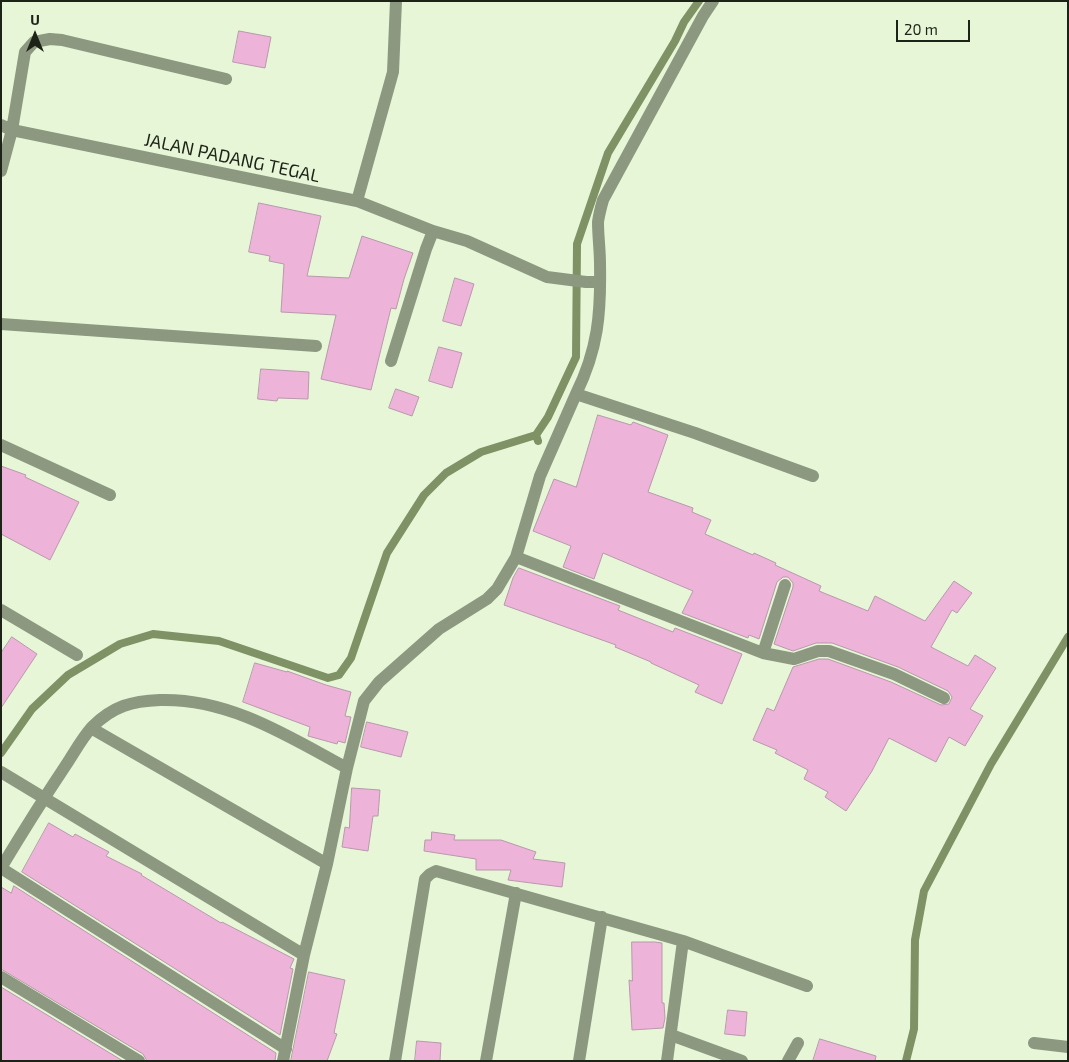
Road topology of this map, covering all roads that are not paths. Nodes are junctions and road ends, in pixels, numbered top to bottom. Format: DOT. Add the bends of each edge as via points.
graph roads {
  1 [pos="396,1"];
  2 [pos="714,1"];
  3 [pos="226,79"];
  4 [pos="7,128"];
  5 [pos="1,171"];
  6 [pos="357,201"];
  7 [pos="433,231"];
  8 [pos="598,282"];
  9 [pos="1,324"];
  10 [pos="316,346"];
  11 [pos="391,361"];
  12 [pos="576,394"];
  13 [pos="1,445"];
  14 [pos="813,476"];
  15 [pos="110,494"];
  16 [pos="516,557"];
  17 [pos="785,585"];
  18 [pos="1,610"];
  19 [pos="763,653"];
  20 [pos="77,655"];
  21 [pos="944,698"];
  22 [pos="92,728"];
  23 [pos="347,768"];
  24 [pos="1,772"];
  25 [pos="44,798"];
  26 [pos="327,864"];
  27 [pos="1,868"];
  28 [pos="516,893"];
  29 [pos="602,917"];
  30 [pos="683,941"];
  31 [pos="304,955"];
  32 [pos="1,977"];
  33 [pos="807,986"];
  34 [pos="671,1035"];
  35 [pos="798,1043"];
  36 [pos="1034,1043"];
  37 [pos="1068,1047"];
  38 [pos="284,1055"];
  39 [pos="139,1061"];
  40 [pos="395,1061"];
  41 [pos="486,1061"];
  42 [pos="579,1061"];
  43 [pos="667,1061"];
  44 [pos="742,1061"];
  45 [pos="788,1061"];
  1 -- 6 [label="street" via="393,72"];
  2 -- 8 [label="street" via="603,200 598,220"];
  3 -- 4 [label="street" via="62,40 34,42 26,52"];
  4 -- 5 [label="street"];
  4 -- 6 [label="street, JALAN PADANG TEGAL"];
  6 -- 7 [label="street, JALAN PADANG TEGAL"];
  7 -- 8 [label="street, JALAN PADANG TEGAL" via="467,241 547,277"];
  7 -- 11 [label="street"];
  8 -- 12 [label="street" via="600,306 594,345"];
  9 -- 10 [label="street"];
  12 -- 14 [label="street"];
  12 -- 16 [label="street" via="540,476"];
  13 -- 15 [label="street"];
  16 -- 19 [label="street"];
  16 -- 23 [label="street" via="493,594 438,629 379,682 364,701"];
  17 -- 19 [label="street"];
  18 -- 20 [label="street"];
  19 -- 21 [label="street" via="794,659 825,650 894,674"];
  22 -- 23 [label="street" via="114,708 136,701 196,702 255,719"];
  22 -- 25 [label="street"];
  22 -- 26 [label="street"];
  23 -- 26 [label="street"];
  24 -- 25 [label="street"];
  25 -- 27 [label="street"];
  25 -- 31 [label="street"];
  26 -- 31 [label="street"];
  27 -- 38 [label="street"];
  28 -- 29 [label="street"];
  28 -- 40 [label="street" via="436,871 425,879"];
  28 -- 41 [label="street"];
  29 -- 30 [label="street"];
  29 -- 42 [label="street"];
  30 -- 33 [label="street"];
  30 -- 34 [label="street"];
  31 -- 38 [label="street"];
  32 -- 39 [label="street"];
  34 -- 43 [label="street"];
  34 -- 44 [label="street"];
  35 -- 45 [label="street"];
  36 -- 37 [label="street"];
}
